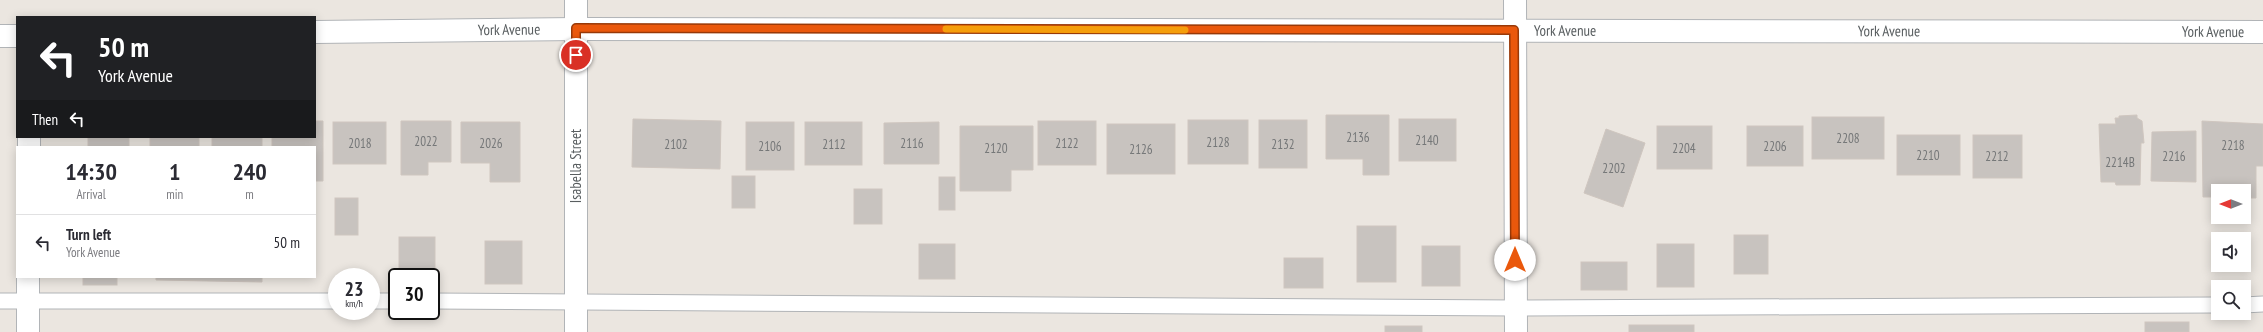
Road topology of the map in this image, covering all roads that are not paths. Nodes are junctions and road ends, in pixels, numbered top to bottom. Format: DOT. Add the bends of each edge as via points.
graph roads {
  1 [pos="576,0"];
  2 [pos="1514,0"];
  3 [pos="576,28"];
  4 [pos="1514,30"];
  5 [pos="316,32"];
  6 [pos="2263,32"];
  7 [pos="0,36"];
  8 [pos="16,36"];
  9 [pos="28,278"];
  10 [pos="0,301"];
  11 [pos="28,301"];
  12 [pos="328,301"];
  13 [pos="440,301"];
  14 [pos="576,301"];
  15 [pos="2251,304"];
  16 [pos="2263,304"];
  17 [pos="2211,305"];
  18 [pos="1516,308"];
  19 [pos="28,332"];
  20 [pos="576,332"];
  21 [pos="1516,332"];
  1 -- 3 [label="street, Isabella Street"];
  2 -- 4 [label="street"];
  3 -- 4 [label="street, York Avenue"];
  3 -- 5 [label="street, York Avenue"];
  3 -- 14 [label="street, Isabella Street"];
  4 -- 6 [label="street, York Avenue"];
  4 -- 18 [label="street"];
  7 -- 8 [label="street"];
  9 -- 11 [label="street"];
  10 -- 11 [label="lane"];
  11 -- 12 [label="lane"];
  11 -- 19 [label="street"];
  13 -- 14 [label="lane"];
  14 -- 18 [label="lane"];
  14 -- 20 [label="street, Isabella Street"];
  15 -- 16 [label="lane"];
  17 -- 18 [label="lane"];
  18 -- 21 [label="street"];
}
